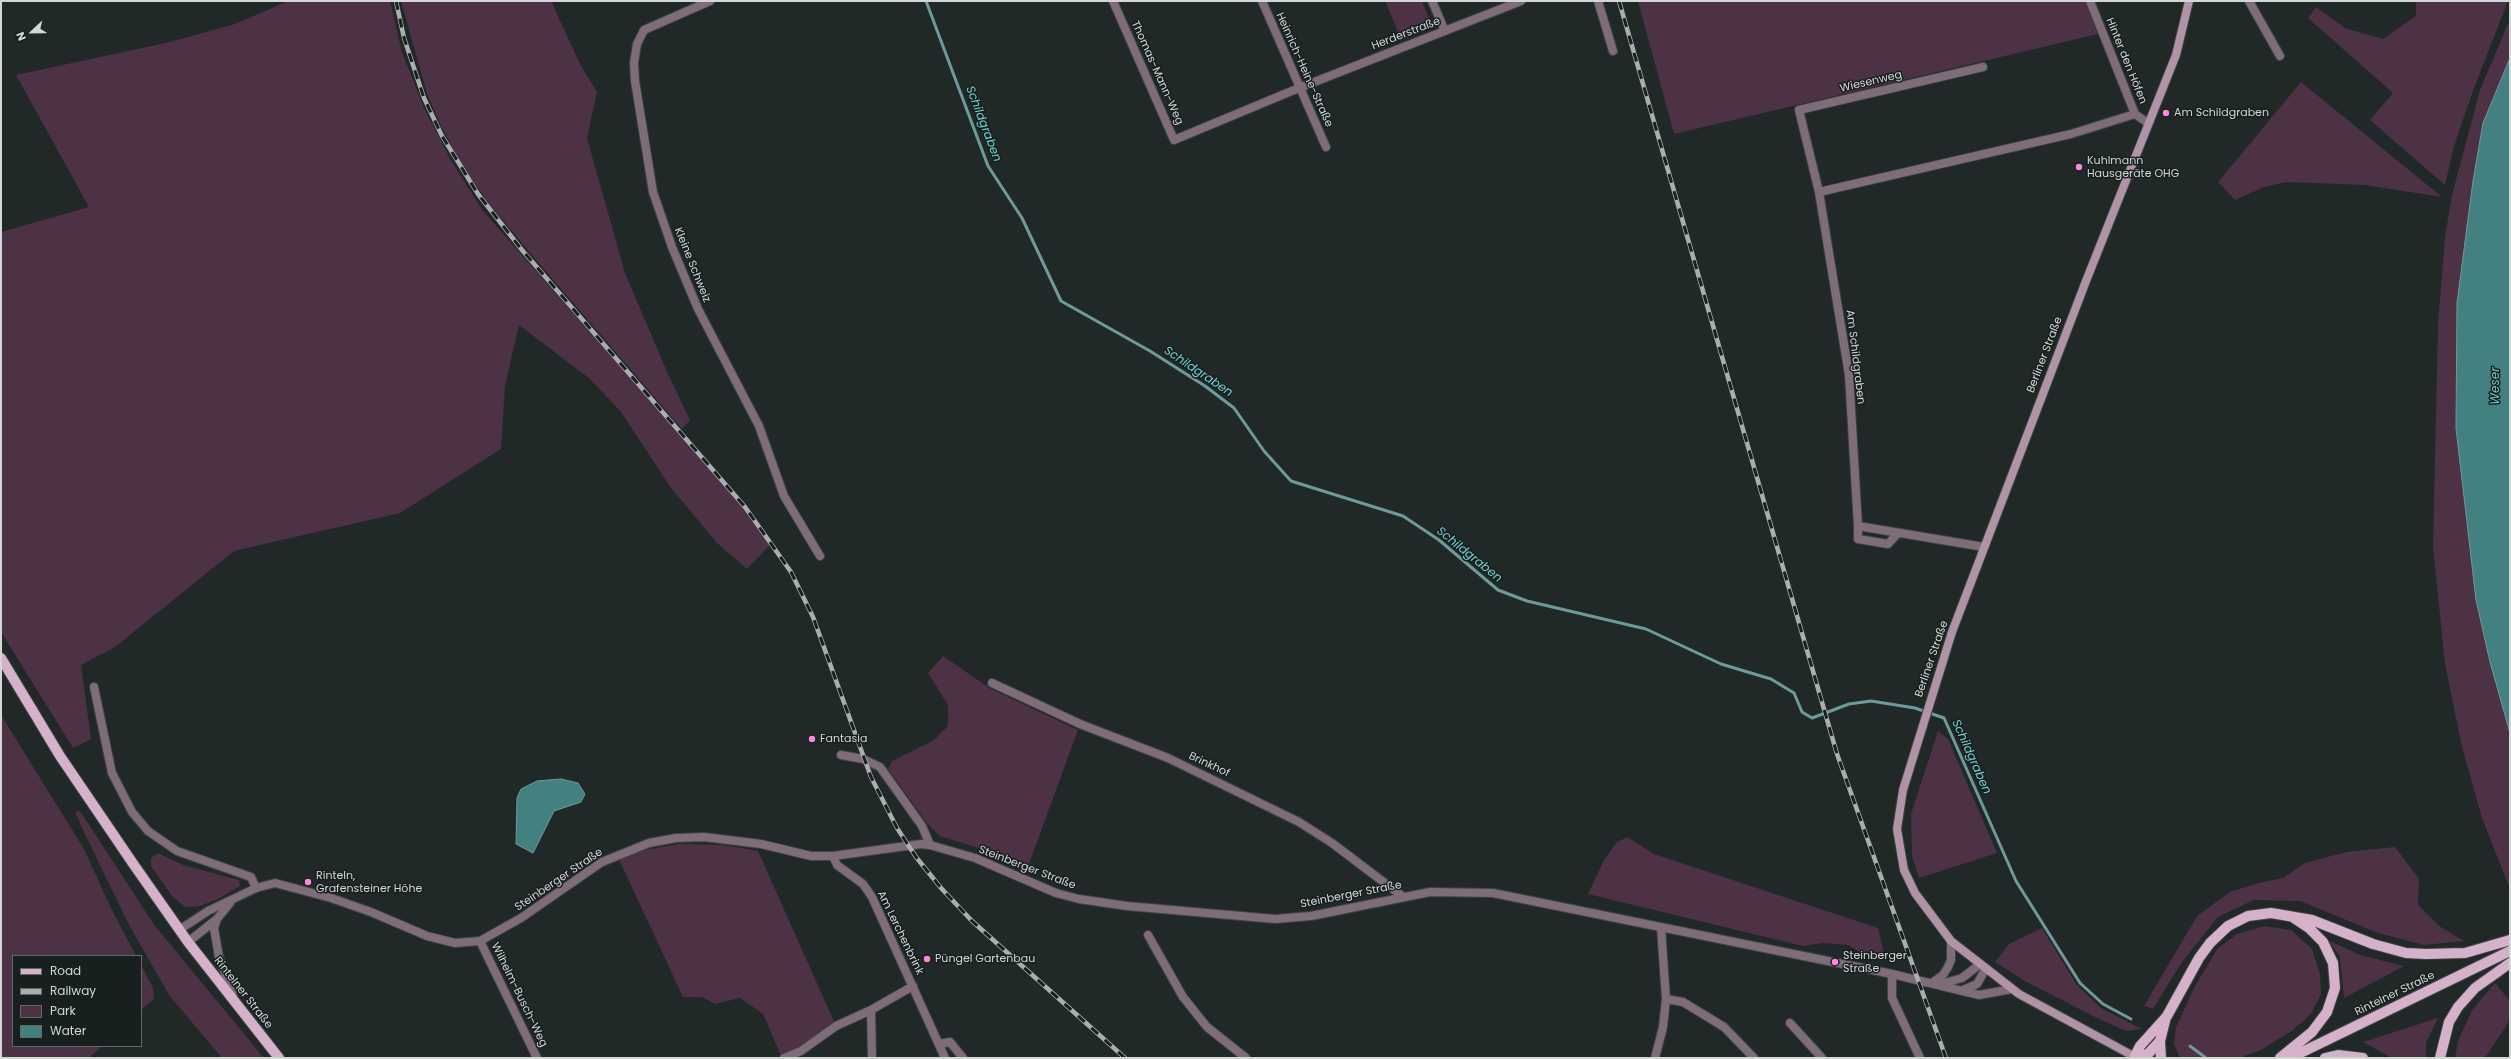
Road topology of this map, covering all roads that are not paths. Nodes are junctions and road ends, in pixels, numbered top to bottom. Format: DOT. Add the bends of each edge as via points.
graph roads {
  1 [pos="710,1"];
  2 [pos="1113,1"];
  3 [pos="1262,1"];
  4 [pos="1432,1"];
  5 [pos="1521,1"];
  6 [pos="1598,1"];
  7 [pos="2090,1"];
  8 [pos="2189,1"];
  9 [pos="2249,1"];
  10 [pos="1445,31"];
  11 [pos="1613,51"];
  12 [pos="2280,56"];
  13 [pos="1983,67"];
  14 [pos="1299,88"];
  15 [pos="2135,114"];
  16 [pos="2148,123"];
  17 [pos="1808,146"];
  18 [pos="1326,147"];
  19 [pos="1819,192"];
  20 [pos="1858,526"];
  21 [pos="1898,533"];
  22 [pos="1984,548"];
  23 [pos="820,556"];
  24 [pos="1,658"];
  25 [pos="992,683"];
  26 [pos="94,687"];
  27 [pos="841,755"];
  28 [pos="930,845"];
  29 [pos="833,856"];
  30 [pos="256,888"];
  31 [pos="1402,896"];
  32 [pos="232,901"];
  33 [pos="2287,914"];
  34 [pos="216,919"];
  35 [pos="1662,928"];
  36 [pos="179,930"];
  37 [pos="1148,935"];
  38 [pos="2510,940"];
  39 [pos="480,941"];
  40 [pos="1951,941"];
  41 [pos="188,942"];
  42 [pos="2510,951"];
  43 [pos="2510,963"];
  44 [pos="1982,967"];
  45 [pos="1892,974"];
  46 [pos="1936,983"];
  47 [pos="913,986"];
  48 [pos="2012,989"];
  49 [pos="1962,990"];
  50 [pos="1666,999"];
  51 [pos="236,1004"];
  52 [pos="871,1010"];
  53 [pos="2167,1016"];
  54 [pos="1790,1023"];
  55 [pos="2160,1041"];
  56 [pos="939,1044"];
  57 [pos="2136,1057"];
  58 [pos="279,1058"];
  59 [pos="537,1058"];
  60 [pos="784,1058"];
  61 [pos="872,1058"];
  62 [pos="945,1058"];
  63 [pos="962,1058"];
  64 [pos="1246,1058"];
  65 [pos="1655,1058"];
  66 [pos="1754,1058"];
  67 [pos="1822,1058"];
  68 [pos="1920,1058"];
  69 [pos="2161,1058"];
  70 [pos="2280,1058"];
  71 [pos="2290,1058"];
  72 [pos="2325,1058"];
  73 [pos="2363,1058"];
  74 [pos="2440,1058"];
  1 -- 23 [label="street, Kleine Schweiz" via="644,30 637,44 635,81 653,192 672,248 698,309 759,426 784,496"];
  2 -- 14 [label="street, Thomas-Mann-Weg" via="1174,140"];
  3 -- 14 [label="street, Heinrich-Heine-Straße"];
  4 -- 10 [label="street"];
  5 -- 10 [label="street, Herderstraße"];
  6 -- 11 [label="street"];
  7 -- 15 [label="street, Hinter den Höfen"];
  8 -- 16 [label="main road, Berliner Straße" via="2176,55"];
  9 -- 12 [label="street"];
  10 -- 14 [label="street, Herderstraße"];
  13 -- 17 [label="street, Wiesenweg" via="1799,110"];
  14 -- 18 [label="street, Heinrich-Heine-Straße"];
  15 -- 16 [label="street, Hinter den Höfen"];
  15 -- 19 [label="street" via="2071,134"];
  16 -- 22 [label="main road, Berliner Straße"];
  17 -- 19 [label="street, Am Schildgraben"];
  19 -- 20 [label="street, Am Schildgraben" via="1848,375"];
  20 -- 21 [label="street"];
  20 -- 21 [label="street, Am Schildgraben" via="1858,539 1888,544"];
  21 -- 22 [label="street"];
  22 -- 40 [label="main road, Berliner Straße" via="1928,704 1903,790 1897,829 1904,870 1915,893"];
  24 -- 36 [label="main road, Rintelner Straße" via="60,756"];
  25 -- 31 [label="street, Brinkhof" via="1080,724 1168,758 1286,815 1332,843"];
  26 -- 30 [label="street" via="112,773 132,812 148,831 178,851 251,878"];
  27 -- 28 [label="street" via="863,759 880,767 922,826"];
  28 -- 29 [label="street, Steinberger Straße" via="921,844"];
  28 -- 31 [label="street, Steinberger Straße" via="975,858 1056,892 1119,906 1275,920 1311,916"];
  29 -- 39 [label="street, Steinberger Straße" via="811,856 761,844 704,837 648,843 602,862 522,918"];
  29 -- 47 [label="street, Am Lerchenbrink" via="837,865 863,884 872,897"];
  30 -- 32 [label="street, Steinberger Straße"];
  30 -- 39 [label="street, Steinberger Straße" via="274,883 291,886 371,912 427,936 455,943"];
  31 -- 35 [label="street, Steinberger Straße" via="1456,891 1493,893"];
  32 -- 34 [label="street, Steinberger Straße"];
  32 -- 36 [label="street, Steinberger Straße" via="208,911"];
  33 -- 38 [label="main road" via="2312,920 2373,944 2406,953 2444,955 2480,950"];
  33 -- 53 [label="main road" via="2265,913 2248,916 2220,933 2199,958"];
  33 -- 70 [label="main road" via="2309,928 2322,942 2333,963 2335,988 2327,1012 2312,1032"];
  34 -- 41 [label="street, Steinberger Straße"];
  34 -- 51 [label="street" via="214,928 219,957"];
  35 -- 45 [label="street, Steinberger Straße"];
  35 -- 50 [label="street"];
  36 -- 41 [label="main road, Rintelner Straße"];
  37 -- 64 [label="street" via="1183,998 1207,1027"];
  39 -- 59 [label="street, Wilhelm-Busch-Weg"];
  40 -- 44 [label="main road, Berliner Straße"];
  40 -- 46 [label="street" via="1951,960"];
  41 -- 51 [label="main road, Rintelner Straße"];
  42 -- 71 [label="main road, Rintelner Straße"];
  43 -- 74 [label="main road" via="2492,974 2458,1007 2449,1022"];
  44 -- 46 [label="street, Steinberger Straße" via="1962,978"];
  44 -- 48 [label="main road, Berliner Straße"];
  44 -- 49 [label="street" via="1977,984"];
  45 -- 46 [label="street, Steinberger Straße"];
  45 -- 68 [label="street" via="1892,998"];
  46 -- 49 [label="street, Steinberger Straße"];
  47 -- 52 [label="street, Am Lerchenbrink"];
  47 -- 56 [label="street, Am Lerchenbrink"];
  48 -- 49 [label="street, Steinberger Straße" via="1986,995"];
  48 -- 57 [label="main road, Berliner Straße"];
  50 -- 65 [label="street" via="1663,1027"];
  50 -- 66 [label="street" via="1683,1002 1724,1027"];
  51 -- 58 [label="main road, Rintelner Straße"];
  52 -- 60 [label="street, Am Lerchenbrink" via="836,1026 801,1051"];
  52 -- 61 [label="street"];
  53 -- 55 [label="main road"];
  53 -- 57 [label="main road" via="2140,1046"];
  54 -- 67 [label="street"];
  55 -- 57 [label="main road" via="2148,1054"];
  55 -- 69 [label="main road"];
  56 -- 62 [label="street, Am Lerchenbrink"];
  56 -- 63 [label="street" via="950,1042"];
  72 -- 73 [label="main road" via="2338,1055"];
}
